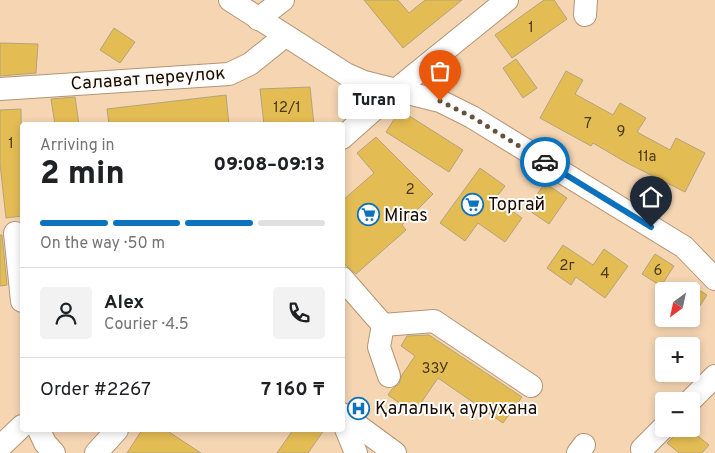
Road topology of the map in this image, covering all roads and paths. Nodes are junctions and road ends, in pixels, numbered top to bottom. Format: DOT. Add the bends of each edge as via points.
graph roads {
  1 [pos="230,0"];
  2 [pos="283,0"];
  3 [pos="507,0"];
  4 [pos="258,19"];
  5 [pos="284,36"];
  6 [pos="0,89"];
  7 [pos="397,89"];
  8 [pos="345,135"];
  9 [pos="12,234"];
  10 [pos="684,247"];
  11 [pos="715,257"];
  12 [pos="715,279"];
  13 [pos="345,281"];
  14 [pos="20,288"];
  15 [pos="383,325"];
  16 [pos="389,376"];
  17 [pos="715,376"];
  18 [pos="531,386"];
  19 [pos="699,392"];
  20 [pos="345,416"];
  21 [pos="345,426"];
  22 [pos="20,428"];
  23 [pos="28,432"];
  24 [pos="40,432"];
  25 [pos="115,432"];
  26 [pos="655,436"];
  27 [pos="0,447"];
  28 [pos="642,449"];
  29 [pos="34,453"];
  30 [pos="54,453"];
  31 [pos="96,453"];
  32 [pos="356,453"];
  33 [pos="395,453"];
  1 -- 4 [label="street"];
  2 -- 4 [label="street"];
  3 -- 7 [label="street"];
  4 -- 5 [label="street"];
  5 -- 6 [label="street, Салават переулок" via="250,64 229,74"];
  5 -- 7 [label="street" via="346,74 364,82"];
  7 -- 8 [label="street"];
  7 -- 10 [label="street" via="440,101 472,117"];
  9 -- 14 [label="street"];
  10 -- 11 [label="street"];
  10 -- 12 [label="street"];
  13 -- 15 [label="street"];
  15 -- 16 [label="street" via="379,347"];
  15 -- 18 [label="street" via="434,322"];
  17 -- 19 [label="street"];
  20 -- 33 [label="street"];
  21 -- 32 [label="street"];
  22 -- 27 [label="street"];
  23 -- 29 [label="street"];
  24 -- 30 [label="street"];
  25 -- 31 [label="street"];
  26 -- 28 [label="street"];
}
